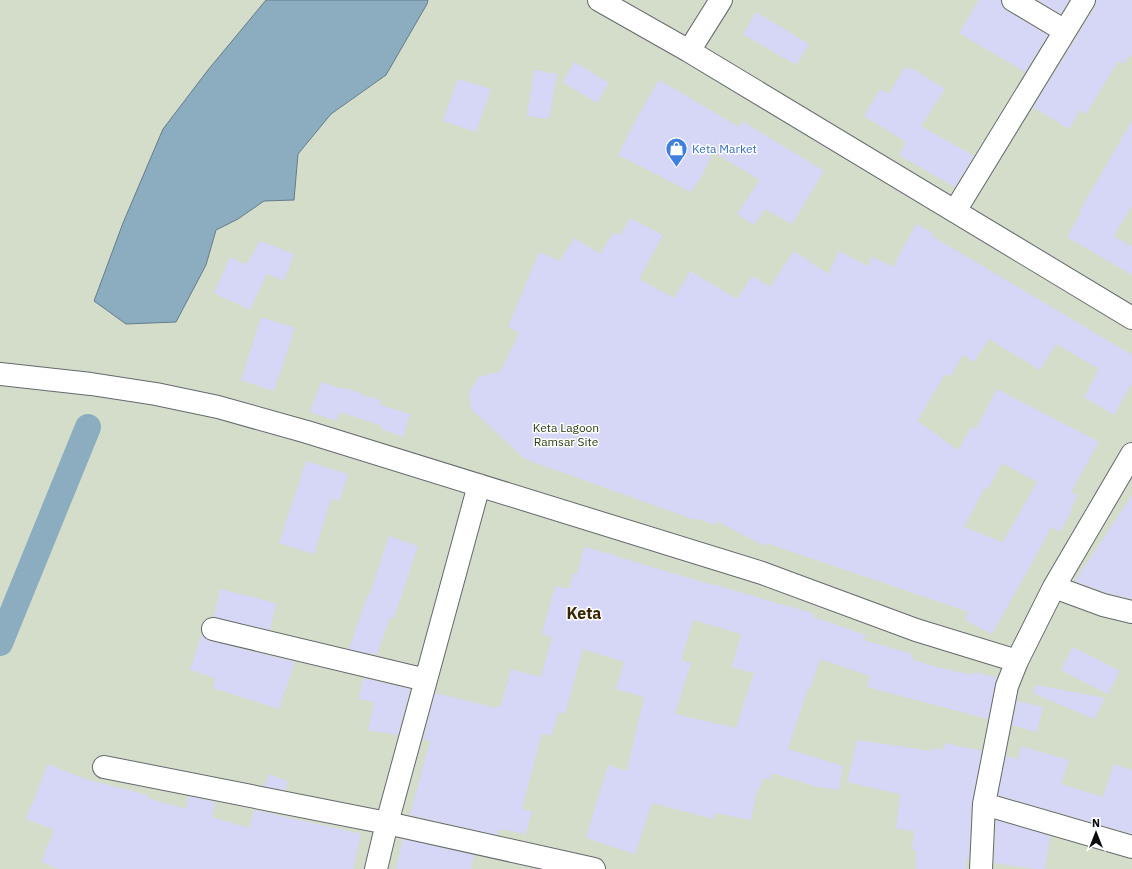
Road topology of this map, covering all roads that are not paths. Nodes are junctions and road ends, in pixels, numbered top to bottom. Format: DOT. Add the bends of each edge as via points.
graph roads {
  1 [pos="599,0"];
  2 [pos="721,0"];
  3 [pos="1013,0"];
  4 [pos="1084,0"];
  5 [pos="1065,31"];
  6 [pos="690,51"];
  7 [pos="954,211"];
  8 [pos="1132,318"];
  9 [pos="0,374"];
  10 [pos="1132,454"];
  11 [pos="479,485"];
  12 [pos="1054,587"];
  13 [pos="1132,612"];
  14 [pos="213,629"];
  15 [pos="1017,661"];
  16 [pos="426,680"];
  17 [pos="104,767"];
  18 [pos="984,804"];
  19 [pos="387,823"];
  20 [pos="1132,847"];
  21 [pos="376,869"];
  22 [pos="594,869"];
  23 [pos="981,869"];
  1 -- 6 [label="street"];
  2 -- 6 [label="street"];
  3 -- 5 [label="street"];
  4 -- 5 [label="street"];
  5 -- 7 [label="street"];
  6 -- 7 [label="street"];
  7 -- 8 [label="street"];
  9 -- 11 [label="street" via="91,384 218,407"];
  10 -- 12 [label="street"];
  11 -- 15 [label="street" via="762,574 916,630"];
  11 -- 16 [label="street"];
  12 -- 13 [label="street" via="1103,605"];
  12 -- 15 [label="street"];
  14 -- 16 [label="street"];
  15 -- 18 [label="street" via="1007,686"];
  16 -- 19 [label="street"];
  17 -- 19 [label="street"];
  18 -- 20 [label="street"];
  18 -- 23 [label="street"];
  19 -- 21 [label="street"];
  19 -- 22 [label="street"];
}
